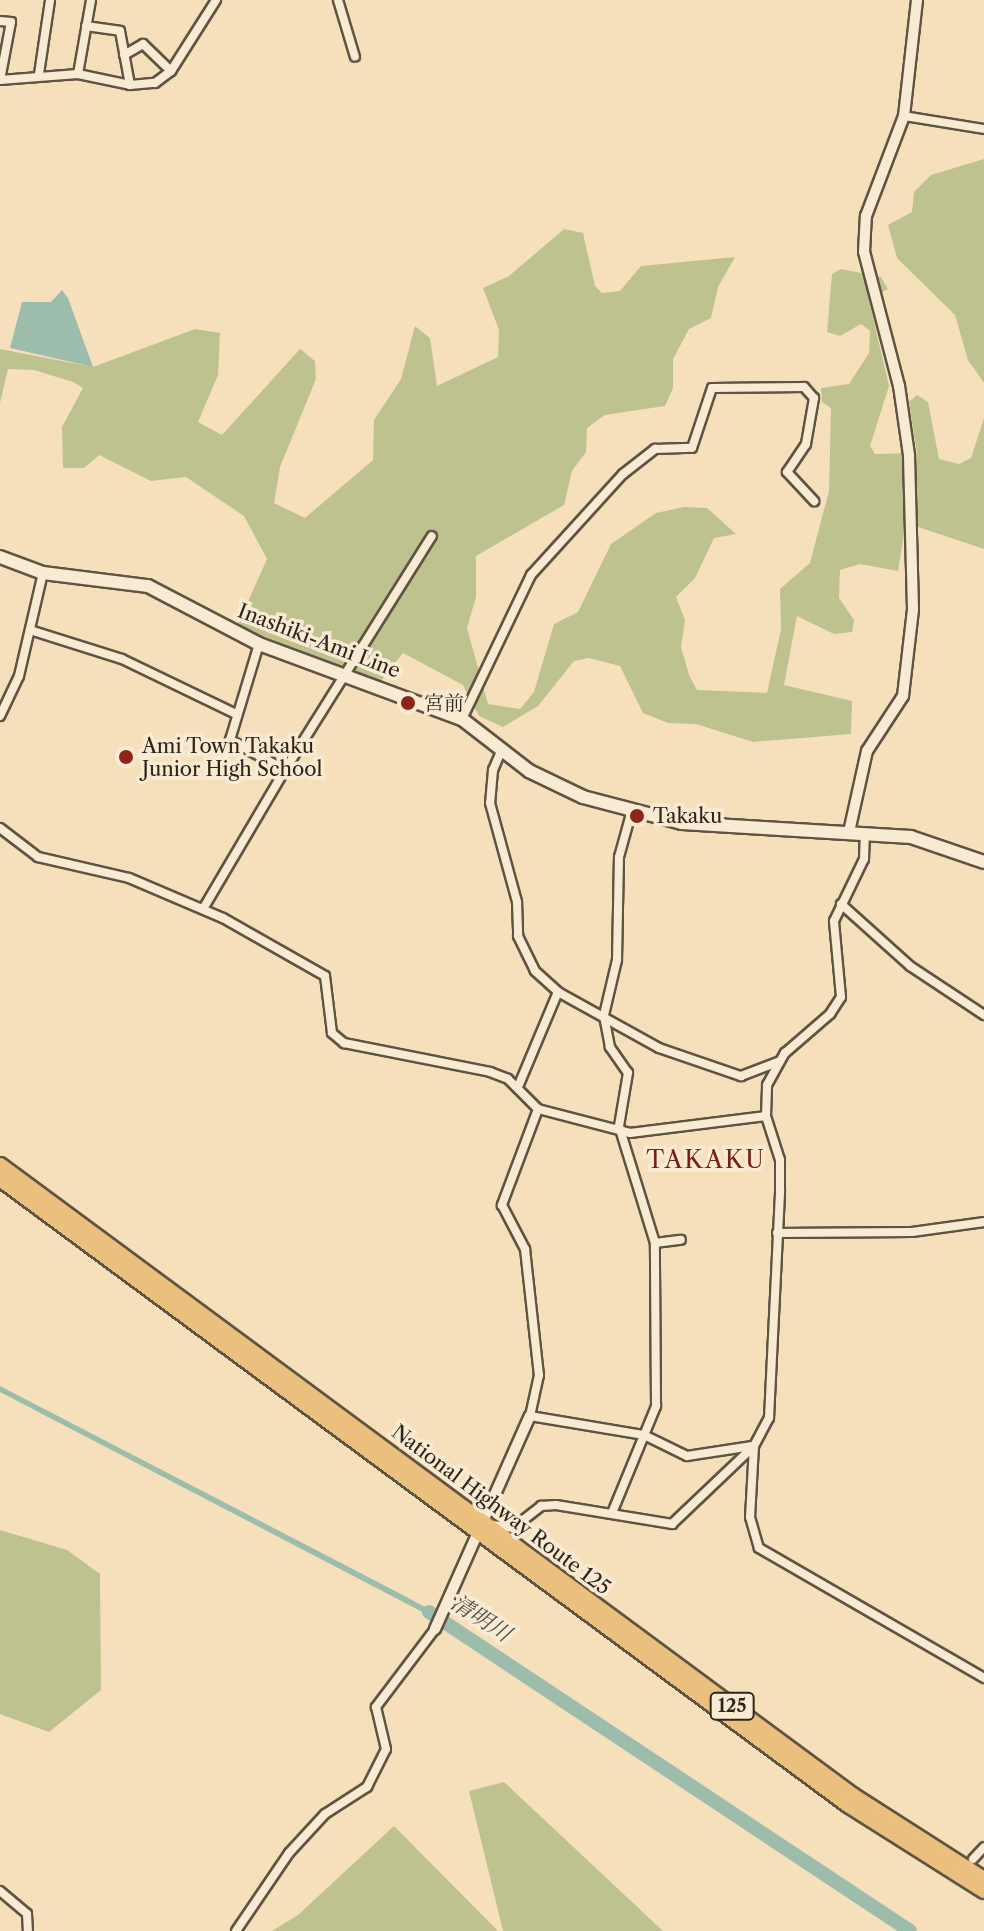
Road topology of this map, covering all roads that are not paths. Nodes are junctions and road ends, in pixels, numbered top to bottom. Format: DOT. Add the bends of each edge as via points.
graph roads {
  1 [pos="50,0"];
  2 [pos="91,0"];
  3 [pos="216,0"];
  4 [pos="338,0"];
  5 [pos="917,0"];
  6 [pos="0,21"];
  7 [pos="86,26"];
  8 [pos="124,55"];
  9 [pos="355,57"];
  10 [pos="2,62"];
  11 [pos="171,71"];
  12 [pos="39,74"];
  13 [pos="78,74"];
  14 [pos="0,80"];
  15 [pos="130,85"];
  16 [pos="904,116"];
  17 [pos="984,129"];
  18 [pos="814,501"];
  19 [pos="432,536"];
  20 [pos="0,557"];
  21 [pos="43,573"];
  22 [pos="30,630"];
  23 [pos="259,644"];
  24 [pos="343,675"];
  25 [pos="234,713"];
  26 [pos="0,716"];
  27 [pos="462,719"];
  28 [pos="502,749"];
  29 [pos="285,770"];
  30 [pos="632,810"];
  31 [pos="0,828"];
  32 [pos="849,832"];
  33 [pos="865,833"];
  34 [pos="984,862"];
  35 [pos="841,904"];
  36 [pos="203,909"];
  37 [pos="558,992"];
  38 [pos="604,1015"];
  39 [pos="984,1015"];
  40 [pos="778,1062"];
  41 [pos="518,1087"];
  42 [pos="538,1109"];
  43 [pos="766,1116"];
  44 [pos="619,1126"];
  45 [pos="0,1165"];
  46 [pos="0,1179"];
  47 [pos="984,1222"];
  48 [pos="777,1233"];
  49 [pos="681,1240"];
  50 [pos="655,1243"];
  51 [pos="530,1416"];
  52 [pos="644,1435"];
  53 [pos="754,1446"];
  54 [pos="612,1513"];
  55 [pos="484,1530"];
  56 [pos="435,1629"];
  57 [pos="984,1678"];
  58 [pos="984,1847"];
  59 [pos="973,1859"];
  60 [pos="984,1879"];
  61 [pos="0,1891"];
  62 [pos="984,1891"];
  63 [pos="28,1931"];
  64 [pos="236,1931"];
  1 -- 12 [label="street"];
  2 -- 7 [label="street"];
  3 -- 11 [label="street"];
  4 -- 9 [label="street"];
  5 -- 16 [label="street"];
  6 -- 10 [label="street" via="11,22"];
  7 -- 8 [label="street" via="120,31"];
  7 -- 13 [label="street"];
  8 -- 11 [label="street" via="143,44"];
  8 -- 15 [label="street"];
  10 -- 14 [label="street"];
  11 -- 15 [label="street" via="155,83"];
  12 -- 13 [label="street"];
  12 -- 14 [label="street"];
  13 -- 15 [label="street"];
  16 -- 17 [label="street"];
  16 -- 32 [label="street" via="866,216 864,252 899,386 909,455 913,609 903,696 867,751"];
  18 -- 27 [label="street" via="787,472 806,444 814,398 804,387 712,388 692,448 655,449 582,513 531,575"];
  19 -- 24 [label="street"];
  20 -- 21 [label="main road, Inashiki-Ami Line"];
  21 -- 22 [label="street"];
  21 -- 23 [label="main road, Inashiki-Ami Line" via="135,582"];
  22 -- 25 [label="street" via="122,659"];
  22 -- 26 [label="street"];
  23 -- 24 [label="main road, Inashiki-Ami Line"];
  23 -- 25 [label="street"];
  24 -- 27 [label="main road, Inashiki-Ami Line"];
  24 -- 29 [label="street"];
  25 -- 29 [label="street" via="230,740"];
  27 -- 28 [label="main road, Inashiki-Ami Line"];
  28 -- 30 [label="main road, Inashiki-Ami Line" via="565,790"];
  28 -- 37 [label="street" via="493,770 490,803 517,902 518,936 535,971"];
  29 -- 36 [label="street"];
  30 -- 32 [label="main road, Inashiki-Ami Line" via="696,825"];
  30 -- 38 [label="street" via="619,857 617,960"];
  31 -- 36 [label="street" via="38,857 129,878"];
  32 -- 33 [label="main road, Inashiki-Ami Line"];
  33 -- 34 [label="main road, Inashiki-Ami Line" via="935,843"];
  33 -- 35 [label="street" via="864,859"];
  35 -- 39 [label="street" via="910,966"];
  35 -- 40 [label="street" via="833,928 841,997"];
  36 -- 41 [label="street" via="325,976 332,1033 344,1043 490,1072"];
  37 -- 38 [label="street"];
  37 -- 41 [label="street"];
  38 -- 40 [label="street" via="659,1048 727,1073 749,1075"];
  38 -- 44 [label="street" via="610,1047 628,1073"];
  40 -- 43 [label="street" via="767,1085"];
  41 -- 42 [label="street"];
  42 -- 44 [label="street"];
  42 -- 51 [label="street" via="502,1205 525,1249 539,1375"];
  43 -- 44 [label="street" via="630,1133"];
  43 -- 48 [label="street" via="780,1160"];
  44 -- 50 [label="street"];
  45 -- 55 [label="highway, National Highway Route 125 / 125"];
  46 -- 55 [label="highway, National Highway Route 125 / 125"];
  47 -- 48 [label="street" via="912,1232"];
  48 -- 53 [label="street" via="773,1406"];
  49 -- 50 [label="street"];
  50 -- 52 [label="street" via="656,1406"];
  51 -- 52 [label="street"];
  51 -- 55 [label="street"];
  52 -- 53 [label="street" via="687,1456"];
  52 -- 54 [label="street"];
  53 -- 54 [label="street" via="672,1524"];
  53 -- 57 [label="street" via="750,1517 759,1548"];
  54 -- 55 [label="street" via="541,1506 513,1528"];
  55 -- 56 [label="street"];
  55 -- 60 [label="highway, National Highway Route 125 / 125" via="854,1796"];
  55 -- 62 [label="highway, National Highway Route 125 / 125" via="848,1805"];
  56 -- 64 [label="street" via="376,1707 386,1749 367,1787 325,1814 289,1853"];
  58 -- 59 [label="street"];
  61 -- 63 [label="street" via="32,1920"];
}
